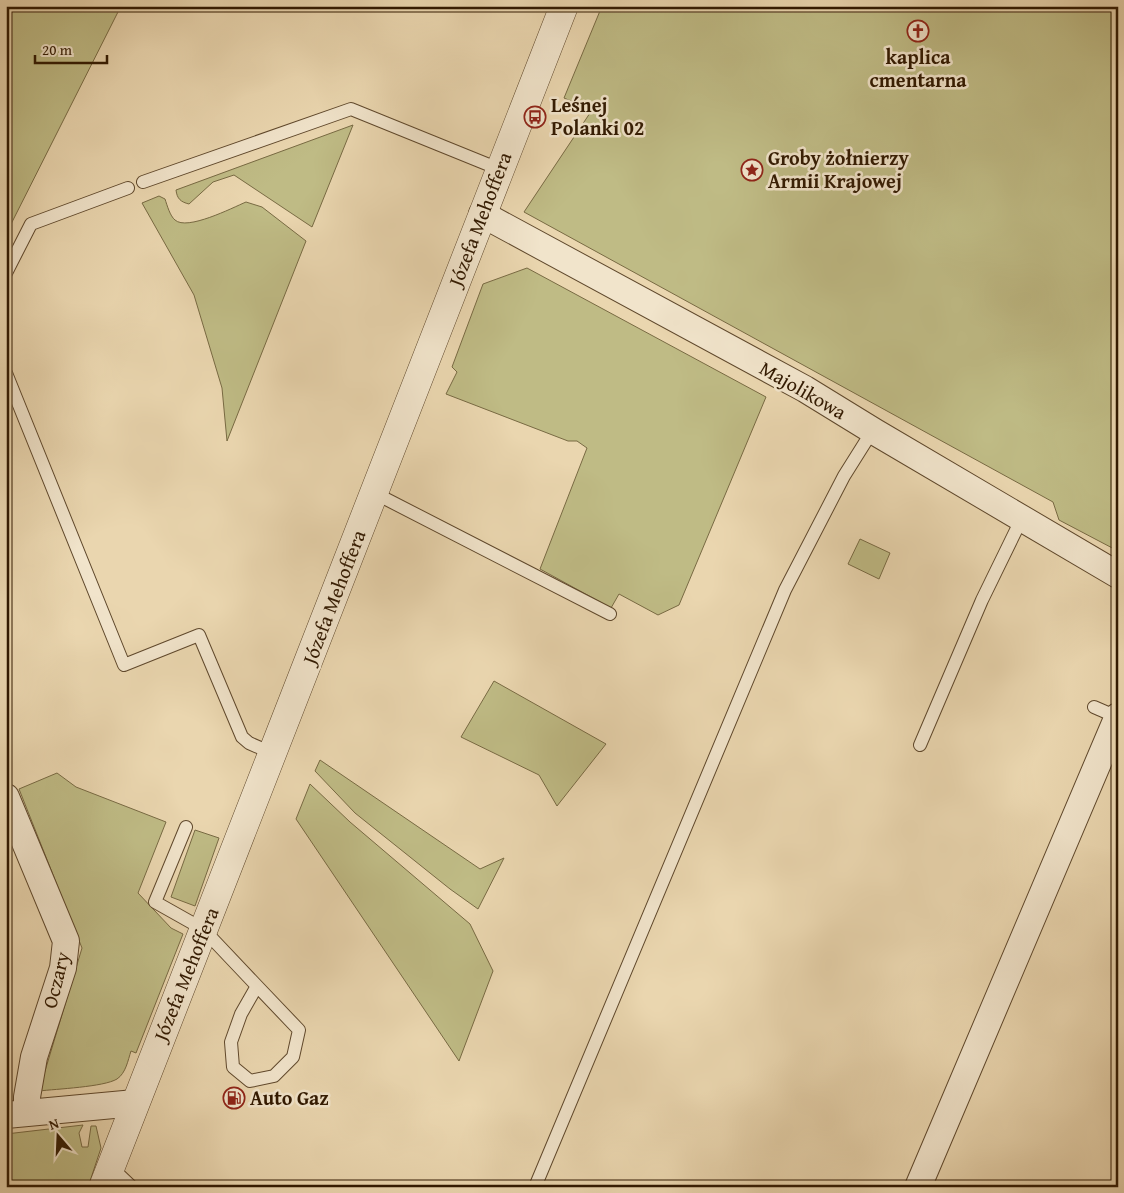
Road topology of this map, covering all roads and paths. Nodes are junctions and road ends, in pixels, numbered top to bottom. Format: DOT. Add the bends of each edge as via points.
graph roads {
  1 [pos="564,6"];
  2 [pos="499,169"];
  3 [pos="143,182"];
  4 [pos="128,188"];
  5 [pos="482,214"];
  6 [pos="6,273"];
  7 [pos="6,372"];
  8 [pos="875,432"];
  9 [pos="374,494"];
  10 [pos="1022,518"];
  11 [pos="1118,575"];
  12 [pos="610,614"];
  13 [pos="1110,714"];
  14 [pos="920,744"];
  15 [pos="274,754"];
  16 [pos="6,797"];
  17 [pos="186,827"];
  18 [pos="203,929"];
  19 [pos="257,986"];
  20 [pos="135,1103"];
  21 [pos="17,1114"];
  22 [pos="107,1177"];
  23 [pos="132,1187"];
  24 [pos="534,1187"];
  25 [pos="918,1187"];
  1 -- 2 [label="street, Józefa Mehoffera"];
  2 -- 3 [label="lane" via="351,110"];
  2 -- 5 [label="street, Józefa Mehoffera"];
  4 -- 6 [label="lane" via="31,224"];
  5 -- 8 [label="street, Majolikowa" via="805,389"];
  5 -- 9 [label="street, Józefa Mehoffera"];
  7 -- 15 [label="lane" via="124,665 199,635 242,737"];
  8 -- 10 [label="street, Majolikowa"];
  8 -- 24 [label="lane" via="844,476 785,590"];
  9 -- 12 [label="lane"];
  9 -- 15 [label="street, Józefa Mehoffera"];
  10 -- 11 [label="street, Majolikowa"];
  10 -- 14 [label="lane" via="982,600"];
  13 -- 25 [label="street"];
  15 -- 18 [label="street, Józefa Mehoffera"];
  16 -- 21 [label="street, Oczary" via="66,941 64,968 34,1057 27,1097"];
  17 -- 18 [label="lane" via="155,902"];
  18 -- 19 [label="lane"];
  18 -- 20 [label="street, Józefa Mehoffera"];
  19 -- 19 [label="lane" via="241,1014 231,1042 233,1067 250,1081 274,1076 293,1057 299,1030"];
  20 -- 21 [label="street"];
  20 -- 22 [label="street, Józefa Mehoffera"];
  22 -- 23 [label="lane"];
}
